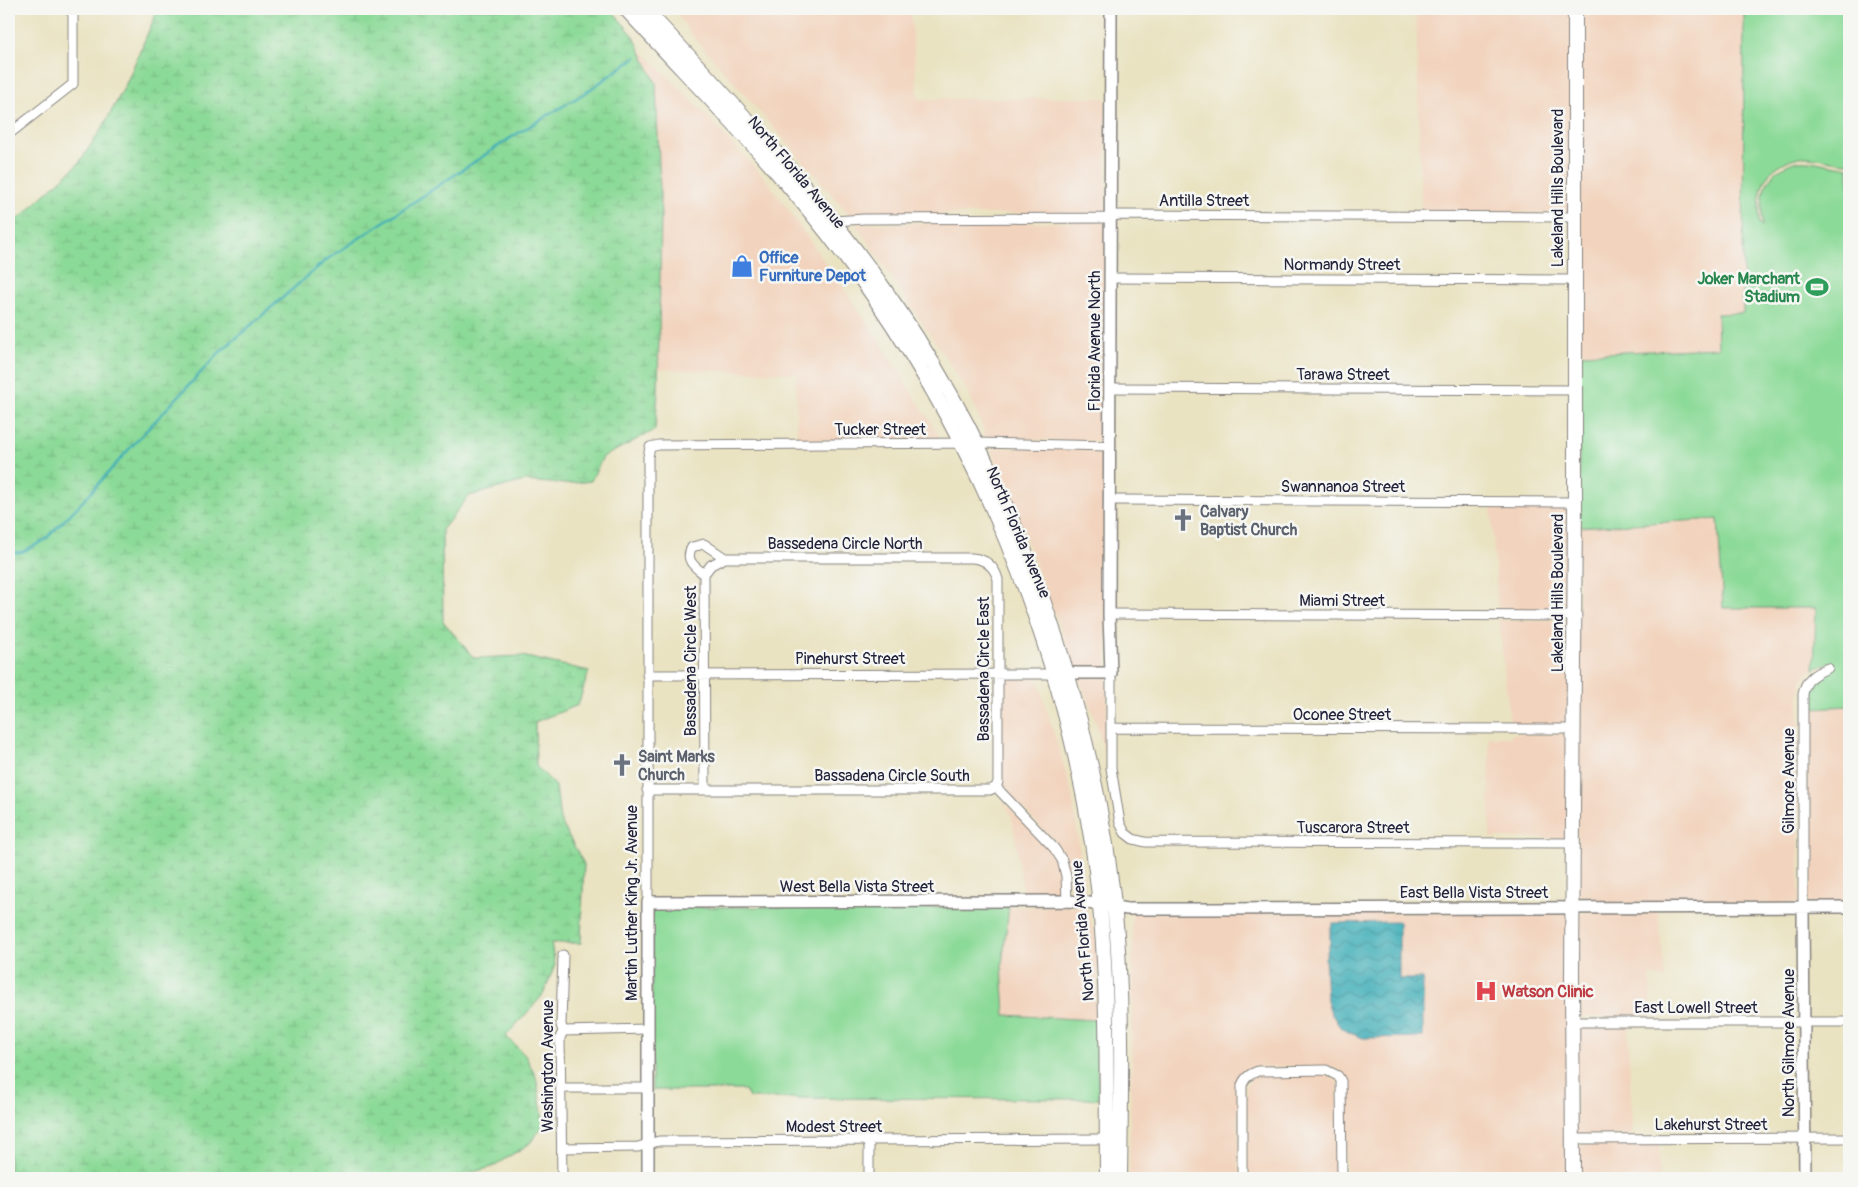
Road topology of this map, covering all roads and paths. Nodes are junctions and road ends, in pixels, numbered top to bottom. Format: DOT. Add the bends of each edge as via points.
graph roads {
  1 [pos="70,9"];
  2 [pos="626,9"];
  3 [pos="635,9"];
  4 [pos="645,9"];
  5 [pos="1111,9"];
  6 [pos="1575,9"];
  7 [pos="690,58"];
  8 [pos="689,77"];
  9 [pos="9,134"];
  10 [pos="771,147"];
  11 [pos="782,179"];
  12 [pos="1575,217"];
  13 [pos="1109,218"];
  14 [pos="834,221"];
  15 [pos="866,265"];
  16 [pos="1110,278"];
  17 [pos="1574,280"];
  18 [pos="1110,388"];
  19 [pos="1575,390"];
  20 [pos="961,443"];
  21 [pos="977,443"];
  22 [pos="1110,446"];
  23 [pos="650,447"];
  24 [pos="1110,500"];
  25 [pos="1575,502"];
  26 [pos="725,558"];
  27 [pos="980,559"];
  28 [pos="711,565"];
  29 [pos="704,574"];
  30 [pos="1109,614"];
  31 [pos="1574,616"];
  32 [pos="1828,668"];
  33 [pos="1111,673"];
  34 [pos="704,674"];
  35 [pos="998,674"];
  36 [pos="1060,674"];
  37 [pos="647,675"];
  38 [pos="1111,728"];
  39 [pos="1574,729"];
  40 [pos="996,787"];
  41 [pos="647,790"];
  42 [pos="705,790"];
  43 [pos="1572,843"];
  44 [pos="648,902"];
  45 [pos="1067,902"];
  46 [pos="1107,905"];
  47 [pos="1849,907"];
  48 [pos="1803,908"];
  49 [pos="1572,909"];
  50 [pos="564,955"];
  51 [pos="1572,1022"];
  52 [pos="1804,1022"];
  53 [pos="1849,1022"];
  54 [pos="648,1029"];
  55 [pos="563,1031"];
  56 [pos="562,1088"];
  57 [pos="648,1088"];
  58 [pos="1804,1138"];
  59 [pos="1849,1138"];
  60 [pos="1106,1139"];
  61 [pos="1572,1140"];
  62 [pos="865,1141"];
  63 [pos="648,1145"];
  64 [pos="562,1148"];
  65 [pos="562,1178"];
  66 [pos="648,1178"];
  67 [pos="869,1178"];
  68 [pos="1107,1178"];
  69 [pos="1114,1178"];
  70 [pos="1120,1178"];
  71 [pos="1242,1178"];
  72 [pos="1342,1178"];
  73 [pos="1573,1178"];
  74 [pos="1804,1178"];
  1 -- 9 [label="street" via="73,15 73,84"];
  2 -- 8 [label="main road, North Florida Avenue"];
  3 -- 7 [label="main road" via="679,56"];
  4 -- 7 [label="main road, North Florida Avenue"];
  5 -- 13 [label="street, Florida Avenue North"];
  6 -- 12 [label="main road, Lakeland Hills Boulevard"];
  7 -- 10 [label="main road, North Florida Avenue"];
  8 -- 10 [label="main road" via="704,83 758,140"];
  8 -- 11 [label="main road, North Florida Avenue"];
  10 -- 14 [label="main road, North Florida Avenue"];
  11 -- 15 [label="main road" via="799,190 858,262"];
  11 -- 20 [label="main road, North Florida Avenue" via="825,230 875,299"];
  12 -- 13 [label="street, Antilla Street" via="1117,215"];
  12 -- 17 [label="main road, Lakeland Hills Boulevard"];
  13 -- 14 [label="street, Antilla Street"];
  13 -- 16 [label="street, Florida Avenue North"];
  14 -- 15 [label="main road, North Florida Avenue"];
  15 -- 21 [label="main road, North Florida Avenue" via="912,329"];
  16 -- 17 [label="street, Normandy Street"];
  16 -- 18 [label="street, Florida Avenue North"];
  17 -- 19 [label="main road, Lakeland Hills Boulevard"];
  18 -- 19 [label="street, Tarawa Street"];
  18 -- 22 [label="street, Florida Avenue North"];
  19 -- 25 [label="main road, Lakeland Hills Boulevard"];
  20 -- 21 [label="street, Tucker Street"];
  20 -- 23 [label="street, Tucker Street"];
  20 -- 36 [label="main road, North Florida Avenue" via="1015,560 1042,636"];
  21 -- 22 [label="street, Tucker Street"];
  21 -- 36 [label="main road, North Florida Avenue" via="1027,558"];
  22 -- 24 [label="street, Florida Avenue North"];
  23 -- 37 [label="street, Martin Luther King Jr. Avenue"];
  24 -- 25 [label="street, Swannanoa Street"];
  24 -- 30 [label="street, Florida Avenue North"];
  25 -- 31 [label="main road, Lakeland Hills Boulevard"];
  26 -- 27 [label="street, Bassedena Circle North"];
  26 -- 28 [label="street, Bassedena Circle North"];
  26 -- 29 [label="street" via="704,544 692,547 689,558"];
  27 -- 35 [label="street, Bassadena Circle East" via="992,567 998,579"];
  28 -- 29 [label="street, Bassadena Circle West"];
  29 -- 34 [label="street, Bassadena Circle West"];
  30 -- 31 [label="street, Miami Street"];
  30 -- 33 [label="street, Florida Avenue North"];
  31 -- 39 [label="main road, Lakeland Hills Boulevard"];
  32 -- 48 [label="street, Gilmore Avenue" via="1810,676 1803,694"];
  33 -- 36 [label="street, Pinehurst Street"];
  33 -- 38 [label="street"];
  34 -- 35 [label="street, Pinehurst Street"];
  34 -- 37 [label="street, Pinehurst Street"];
  34 -- 42 [label="street, Bassadena Circle West"];
  35 -- 36 [label="street, Pinehurst Street"];
  35 -- 40 [label="street, Bassadena Circle East"];
  36 -- 46 [label="main road, North Florida Avenue" via="1092,844"];
  37 -- 41 [label="street, Martin Luther King Jr. Avenue"];
  38 -- 39 [label="street, Oconee Street"];
  38 -- 43 [label="street, Tuscarora Street" via="1111,768 1120,823 1125,833 1145,842"];
  39 -- 43 [label="main road, Lakeland Hills Boulevard"];
  40 -- 42 [label="street, Bassadena Circle South" via="990,790"];
  40 -- 45 [label="street" via="1062,860"];
  41 -- 42 [label="street, Bassadena Circle South"];
  41 -- 44 [label="street, Martin Luther King Jr. Avenue"];
  43 -- 49 [label="main road, Lakeland Hills Boulevard"];
  44 -- 45 [label="street, West Bella Vista Street"];
  44 -- 54 [label="street, Martin Luther King Jr. Avenue"];
  45 -- 46 [label="street, West Bella Vista Street"];
  46 -- 49 [label="street, East Bella Vista Street" via="1127,909"];
  46 -- 60 [label="main road, North Florida Avenue"];
  46 -- 70 [label="main road, North Florida Avenue" via="1120,991"];
  47 -- 48 [label="street, East Bella Vista Street"];
  48 -- 49 [label="street, East Bella Vista Street"];
  48 -- 52 [label="street, North Gilmore Avenue"];
  49 -- 51 [label="main road, Lakeland Hills Boulevard"];
  50 -- 55 [label="street, Washington Avenue"];
  51 -- 52 [label="street, East Lowell Street"];
  51 -- 61 [label="main road, Lakeland Hills Boulevard"];
  52 -- 53 [label="street, East Lowell Street"];
  52 -- 58 [label="street, North Gilmore Avenue"];
  54 -- 55 [label="street"];
  54 -- 57 [label="street, Martin Luther King Jr. Avenue"];
  55 -- 56 [label="street, Washington Avenue" via="560,1038"];
  56 -- 57 [label="street"];
  56 -- 64 [label="street, Washington Avenue"];
  57 -- 63 [label="street, Martin Luther King Jr. Avenue"];
  58 -- 59 [label="street, Lakehurst Street"];
  58 -- 61 [label="street, Lakehurst Street"];
  58 -- 74 [label="street, North Gilmore Avenue"];
  60 -- 62 [label="street, Modest Street"];
  60 -- 68 [label="main road, North Florida Avenue"];
  60 -- 69 [label="main road" via="1113,1142"];
  61 -- 73 [label="main road, Lakeland Hills Boulevard"];
  62 -- 63 [label="street, Modest Street" via="658,1141"];
  62 -- 67 [label="street" via="869,1144"];
  63 -- 64 [label="street, Modest Street"];
  63 -- 66 [label="street, Martin Luther King Jr. Avenue"];
  64 -- 65 [label="street, Washington Avenue"];
  71 -- 72 [label="street" via="1242,1085 1248,1076 1258,1071 1316,1070 1331,1072 1341,1080"];
}
